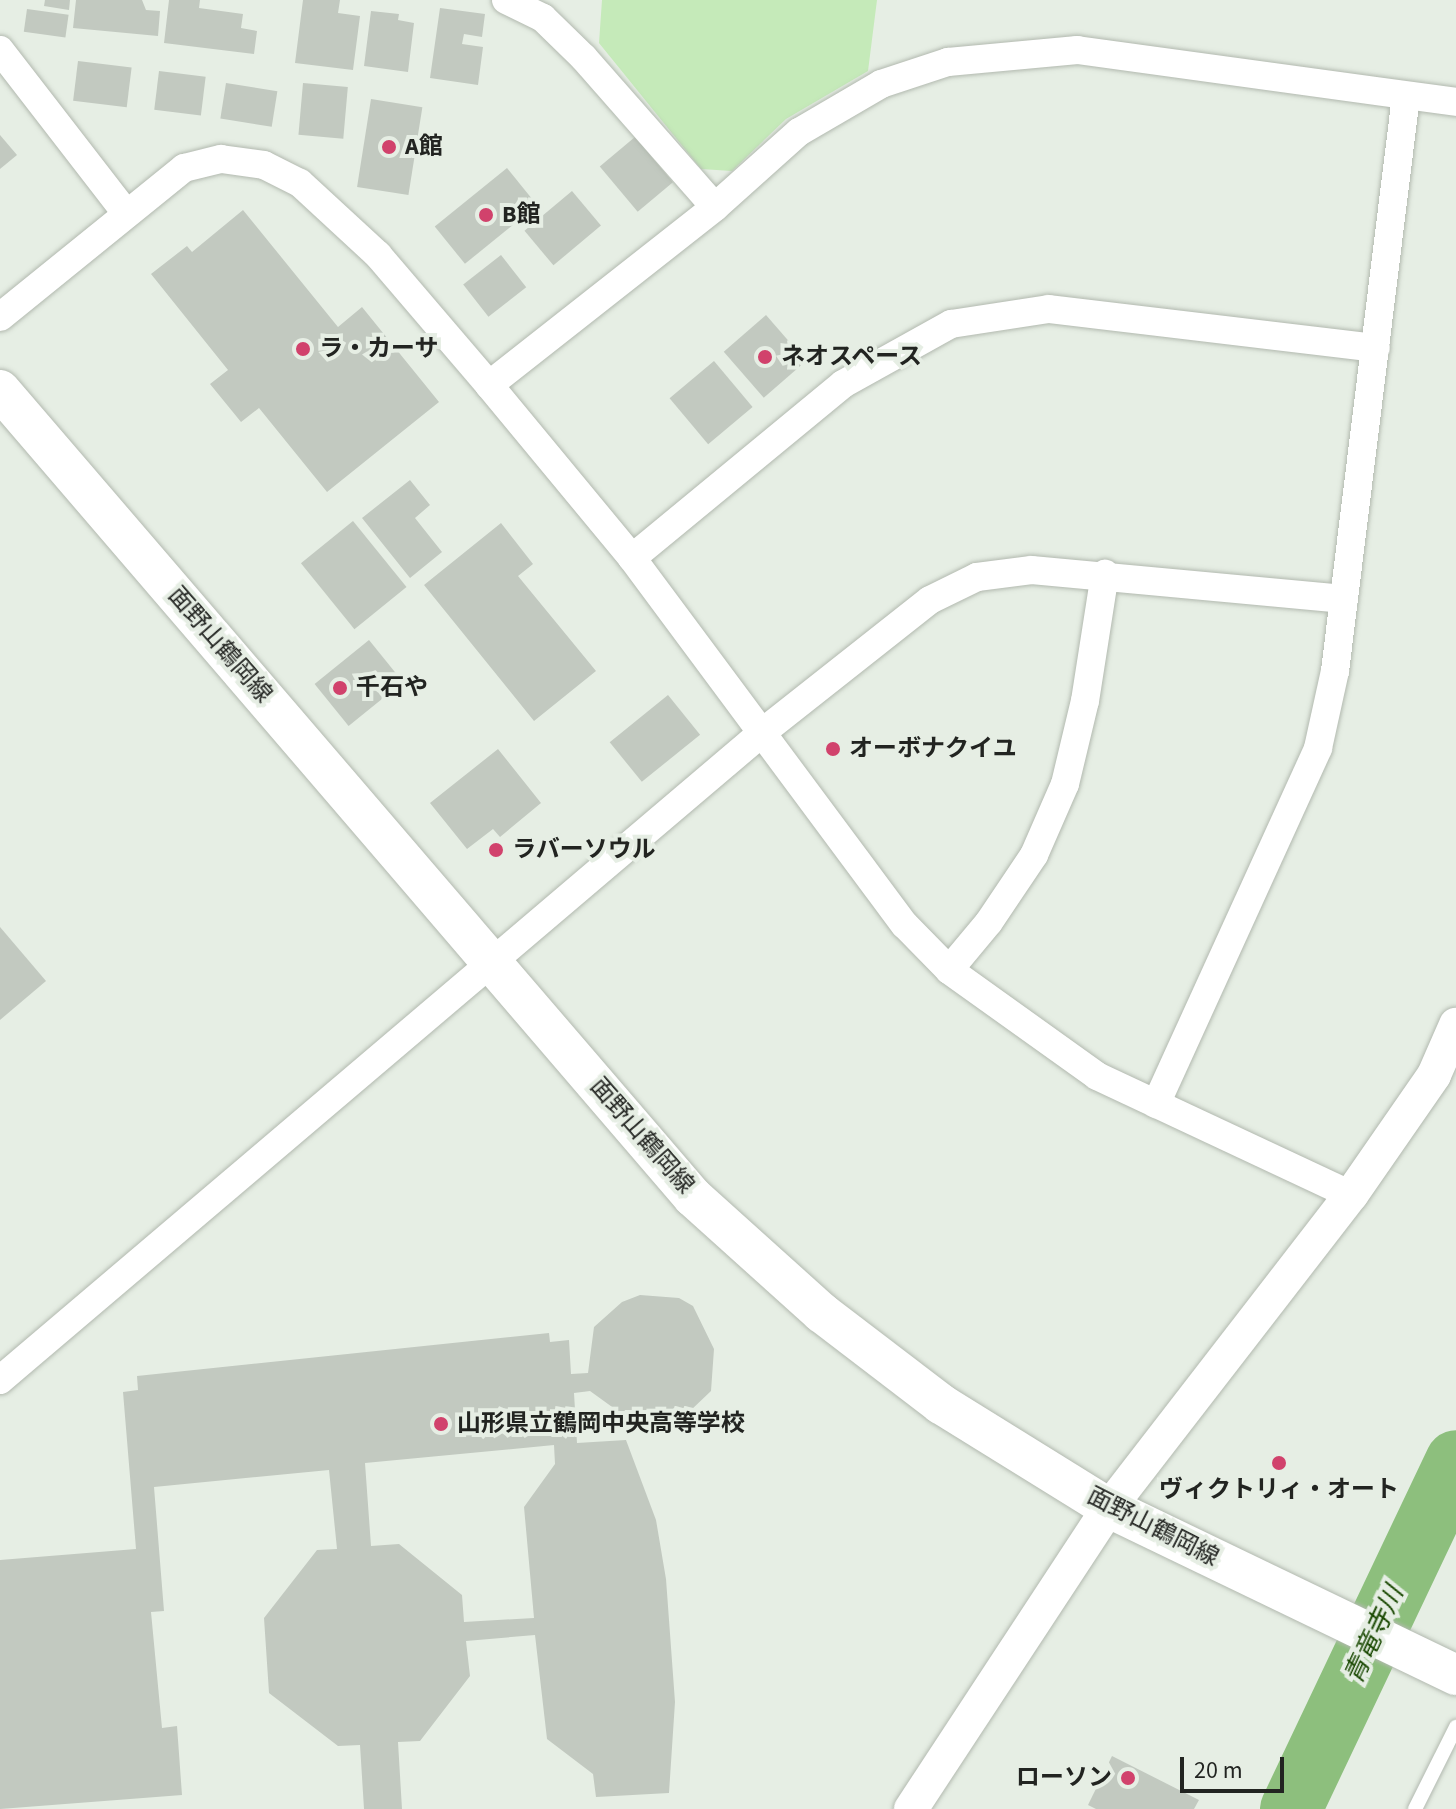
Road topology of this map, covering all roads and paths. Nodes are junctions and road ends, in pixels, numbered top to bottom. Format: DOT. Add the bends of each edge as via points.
graph roads {
  1 [pos="506,0"];
  2 [pos="0,50"];
  3 [pos="1406,96"];
  4 [pos="1456,102"];
  5 [pos="715,207"];
  6 [pos="126,213"];
  7 [pos="0,317"];
  8 [pos="1376,348"];
  9 [pos="489,385"];
  10 [pos="0,390"];
  11 [pos="632,558"];
  12 [pos="1105,574"];
  13 [pos="1344,599"];
  14 [pos="764,731"];
  15 [pos="494,963"];
  16 [pos="949,970"];
  17 [pos="1456,1025"];
  18 [pos="1156,1104"];
  19 [pos="1351,1195"];
  20 [pos="0,1380"];
  21 [pos="1109,1508"];
  22 [pos="1441,1669"];
  23 [pos="1456,1727"];
  24 [pos="911,1809"];
  25 [pos="1415,1809"];
  1 -- 5 [label="street" via="543,18 584,58"];
  2 -- 6 [label="street"];
  3 -- 4 [label="street"];
  3 -- 5 [label="street" via="1077,50 948,62 881,84 799,132"];
  3 -- 8 [label="street"];
  5 -- 9 [label="street"];
  6 -- 7 [label="street"];
  6 -- 9 [label="street" via="184,168 221,159 264,165 300,183 378,255"];
  8 -- 11 [label="street" via="1049,309 951,324 843,384"];
  8 -- 13 [label="street"];
  9 -- 11 [label="street"];
  10 -- 15 [label="main road, 面野山鶴岡線"];
  11 -- 14 [label="street"];
  12 -- 13 [label="street"];
  12 -- 14 [label="street" via="1032,570 977,577 930,600"];
  12 -- 16 [label="street" via="1085,701 1065,784 1034,855"];
  13 -- 18 [label="street" via="1318,748"];
  14 -- 15 [label="street"];
  14 -- 16 [label="street" via="905,925"];
  15 -- 20 [label="street"];
  15 -- 21 [label="main road, 面野山鶴岡線" via="693,1197 810,1302 941,1404"];
  16 -- 18 [label="street" via="1086,1069"];
  17 -- 19 [label="street" via="1434,1075"];
  18 -- 19 [label="street"];
  19 -- 21 [label="street"];
  21 -- 22 [label="main road, 面野山鶴岡線"];
  21 -- 24 [label="street"];
  23 -- 25 [label="lane"];
}
